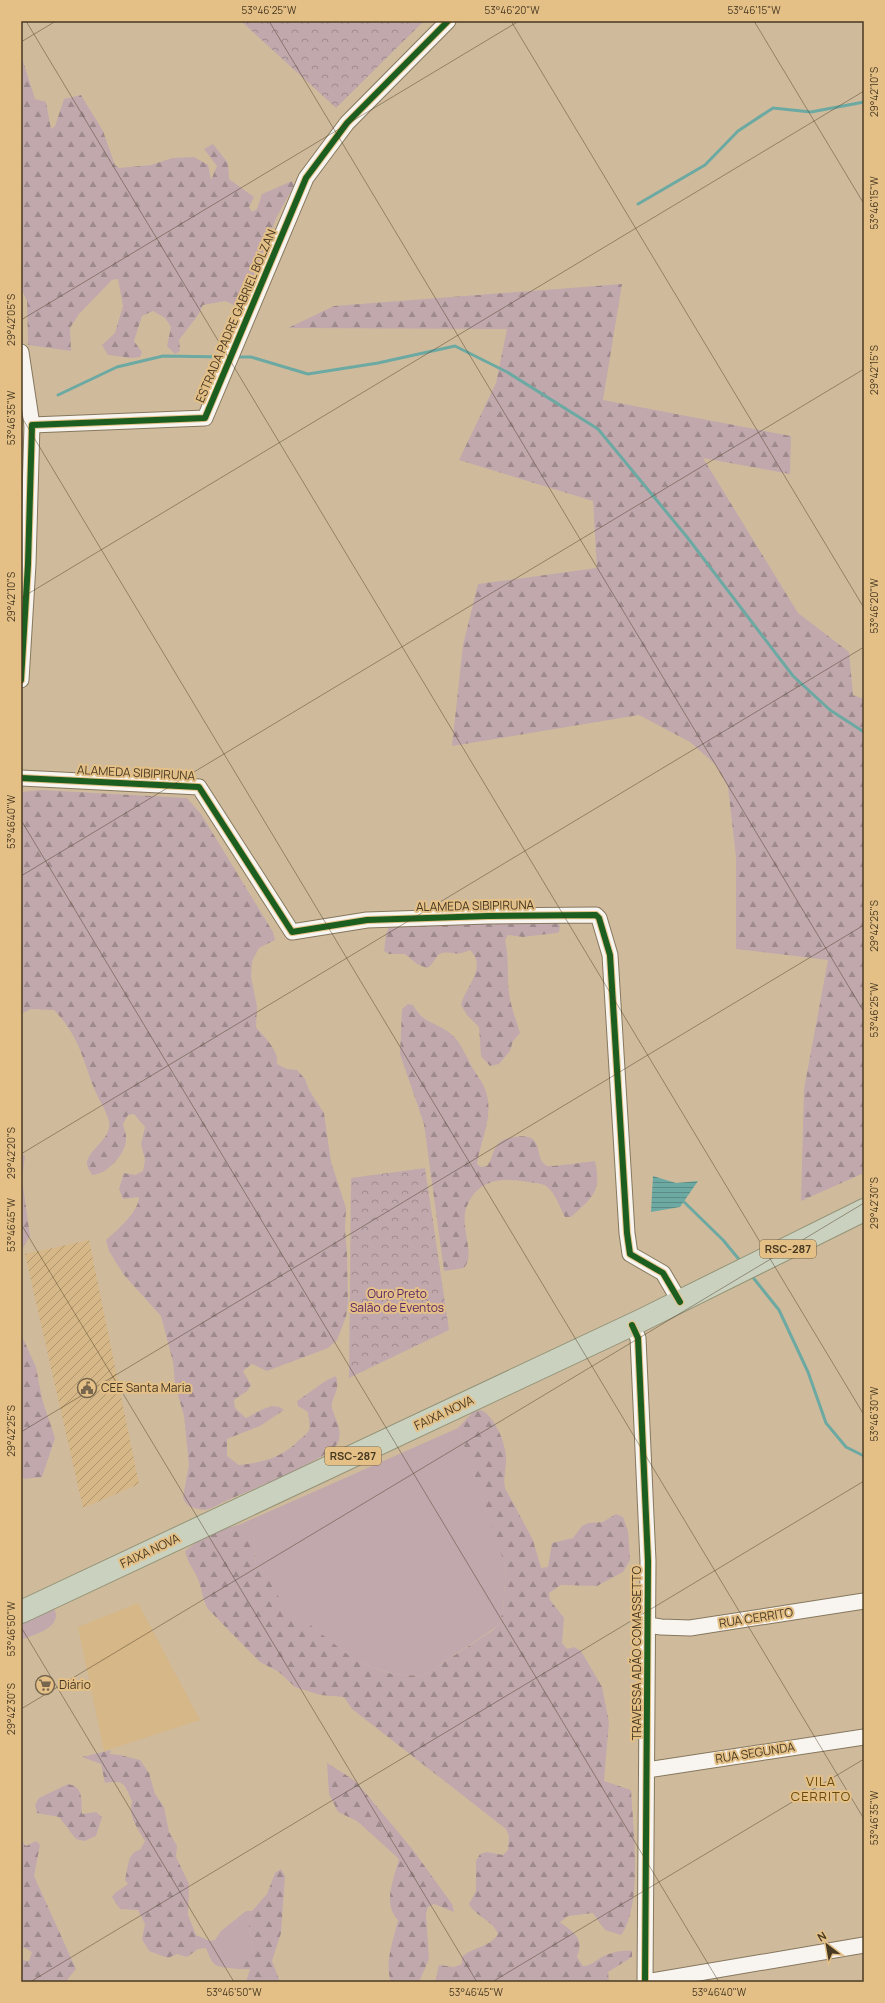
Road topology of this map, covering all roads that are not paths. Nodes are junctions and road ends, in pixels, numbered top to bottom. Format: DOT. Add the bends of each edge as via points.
graph roads {
  1 [pos="448,21"];
  2 [pos="21,352"];
  3 [pos="32,425"];
  4 [pos="21,680"];
  5 [pos="21,778"];
  6 [pos="864,1210"];
  7 [pos="680,1302"];
  8 [pos="632,1325"];
  9 [pos="864,1601"];
  10 [pos="21,1612"];
  11 [pos="648,1625"];
  12 [pos="864,1737"];
  13 [pos="647,1770"];
  14 [pos="864,1945"];
  15 [pos="646,1982"];
  1 -- 3 [label="street, ESTRADA PADRE GABRIEL BOLZAN" via="347,123 306,178 205,418"];
  2 -- 3 [label="street"];
  3 -- 4 [label="street"];
  5 -- 7 [label="street, ALAMEDA SIBIPIRUNA" via="199,787 292,932 367,920 596,915 610,955 630,1254 663,1273"];
  6 -- 7 [label="highway, FAIXA NOVA / RSC-287"];
  7 -- 8 [label="highway, FAIXA NOVA / RSC-287"];
  8 -- 10 [label="highway, FAIXA NOVA / RSC-287"];
  8 -- 11 [label="street, TRAVESSA ADÃO COMASSETTO" via="638,1338 648,1561"];
  9 -- 11 [label="street, RUA CERRITO" via="690,1628"];
  11 -- 13 [label="street, TRAVESSA ADÃO COMASSETTO"];
  12 -- 13 [label="street, RUA SEGUNDA"];
  13 -- 15 [label="street, TRAVESSA ADÃO COMASSETTO"];
  14 -- 15 [label="street"];
}
